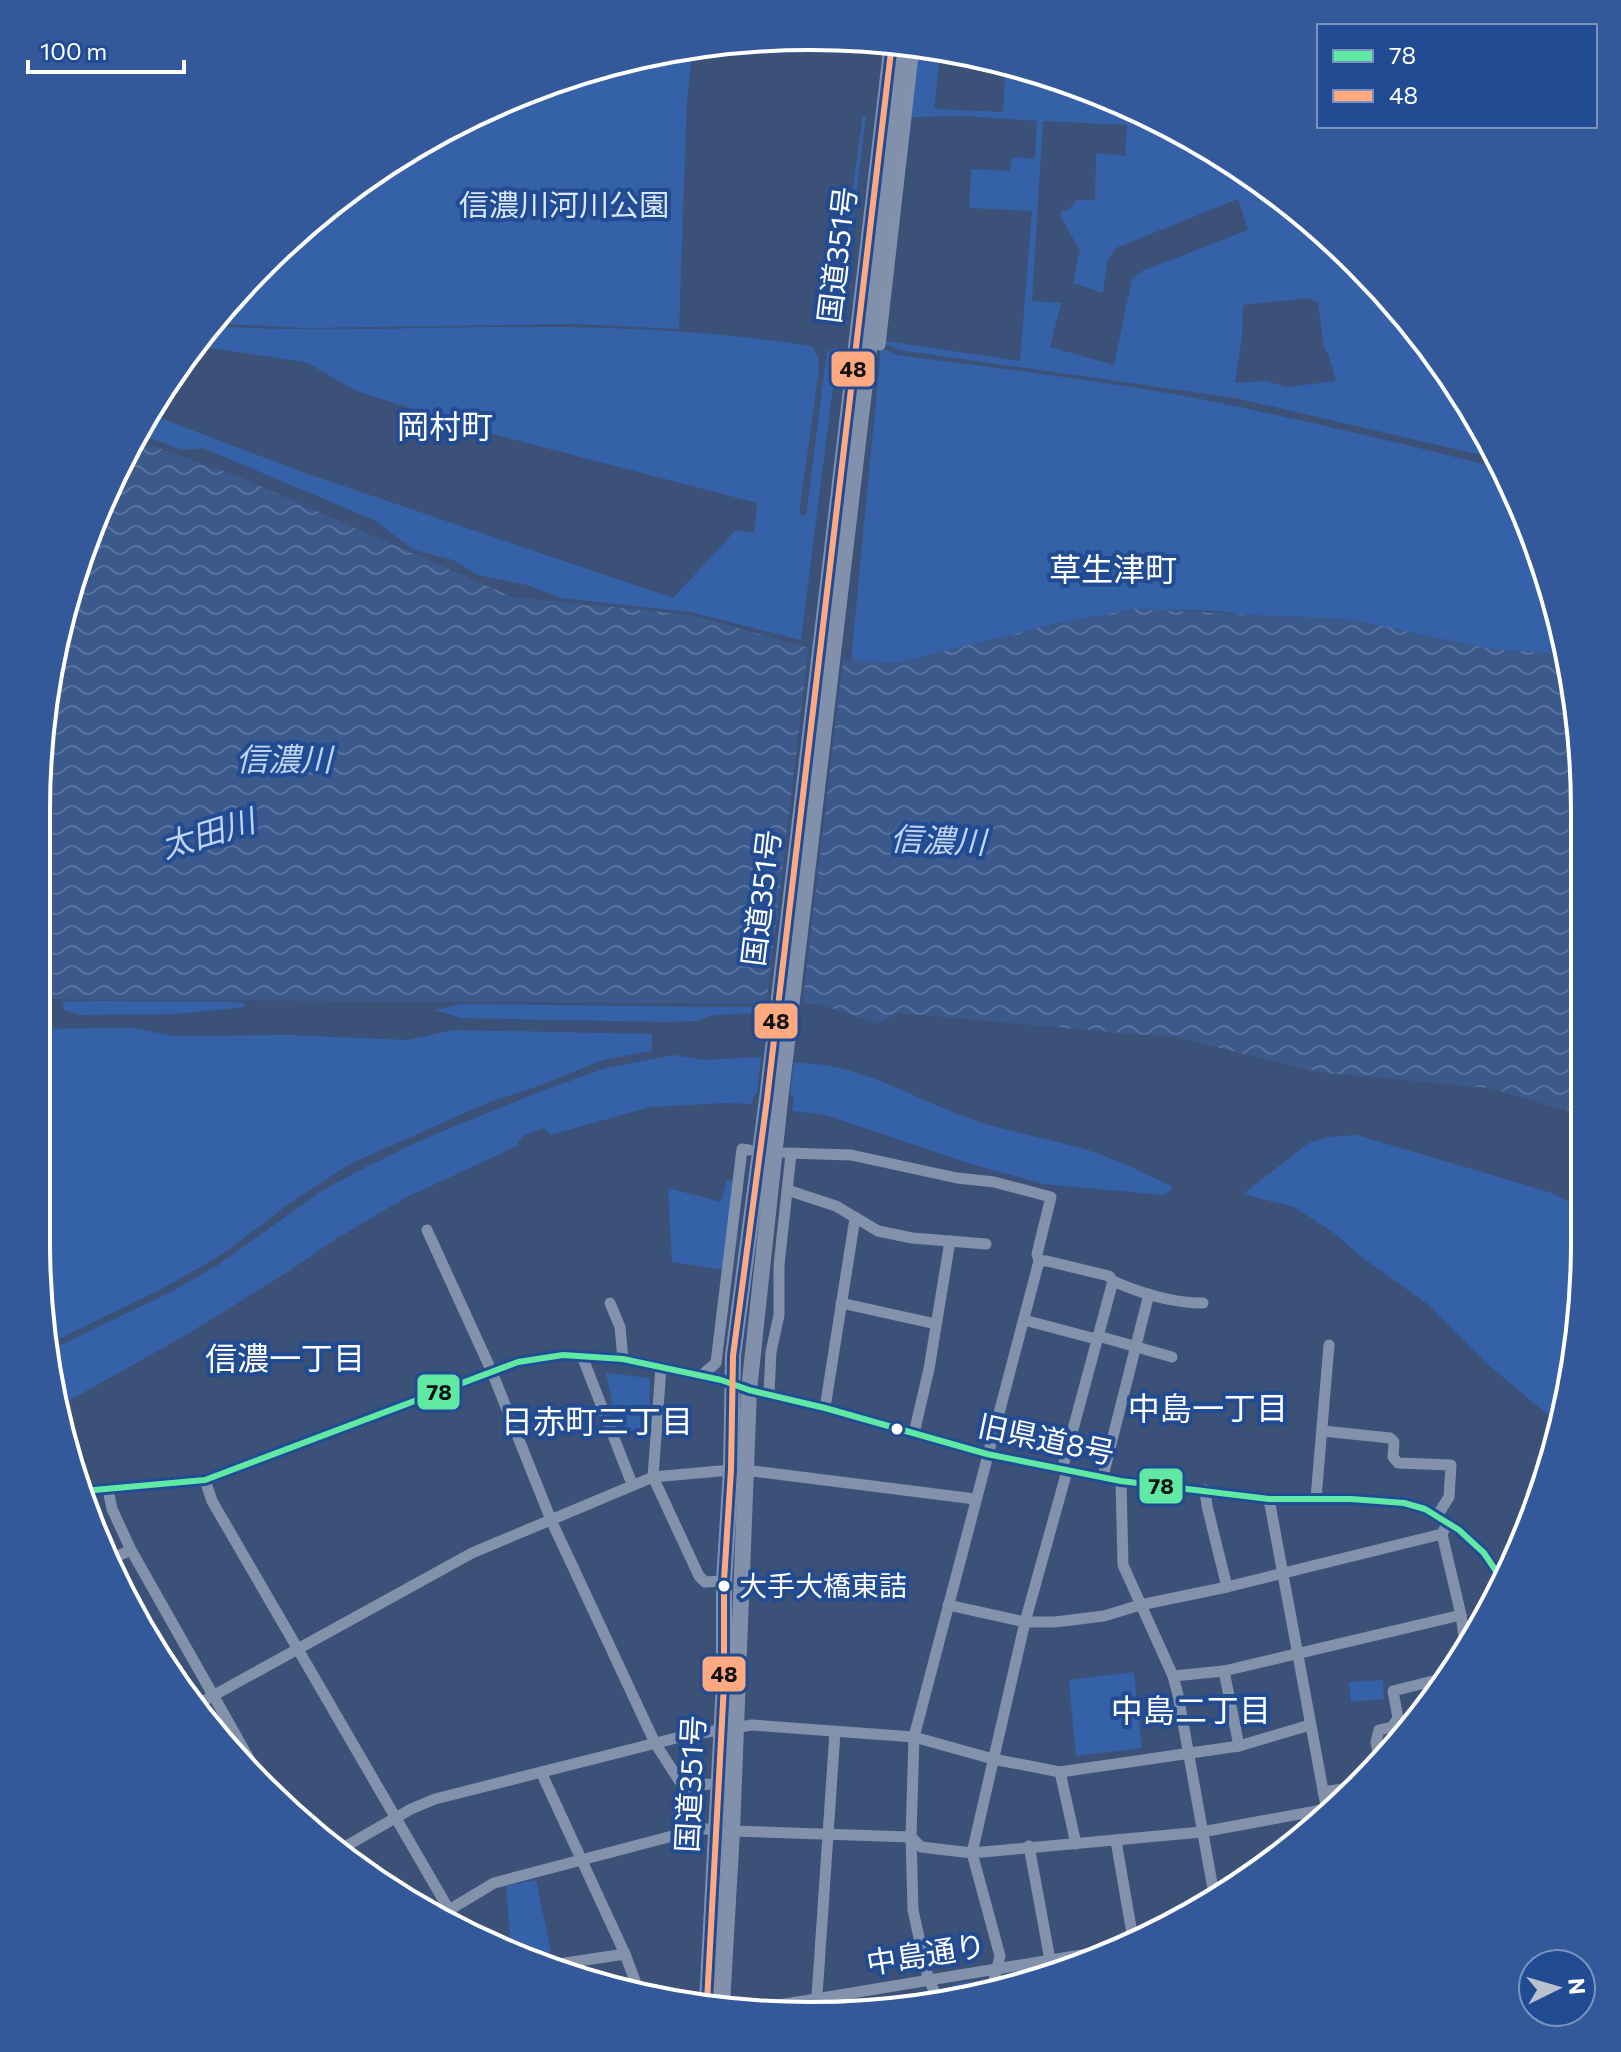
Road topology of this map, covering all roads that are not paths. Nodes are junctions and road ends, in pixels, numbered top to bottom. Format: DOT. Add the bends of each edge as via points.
graph roads {
  1 [pos="891,55"];
  2 [pos="904,56"];
  3 [pos="913,57"];
  4 [pos="880,345"];
  5 [pos="773,1100"];
  6 [pos="749,1150"];
  7 [pos="787,1190"];
  8 [pos="855,1218"];
  9 [pos="427,1230"];
  10 [pos="950,1241"];
  11 [pos="986,1244"];
  12 [pos="1039,1261"];
  13 [pos="1113,1281"];
  14 [pos="1149,1294"];
  15 [pos="610,1303"];
  16 [pos="841,1303"];
  17 [pos="1203,1303"];
  18 [pos="1024,1320"];
  19 [pos="936,1324"];
  20 [pos="1097,1337"];
  21 [pos="1329,1345"];
  22 [pos="1136,1346"];
  23 [pos="582,1356"];
  24 [pos="1172,1357"];
  25 [pos="623,1359"];
  26 [pos="661,1367"];
  27 [pos="492,1372"];
  28 [pos="702,1375"];
  29 [pos="731,1384"];
  30 [pos="749,1390"];
  31 [pos="769,1393"];
  32 [pos="825,1408"];
  33 [pos="1323,1431"];
  34 [pos="914,1433"];
  35 [pos="987,1454"];
  36 [pos="738,1470"];
  37 [pos="1065,1471"];
  38 [pos="1103,1476"];
  39 [pos="653,1477"];
  40 [pos="205,1480"];
  41 [pos="1121,1481"];
  42 [pos="632,1484"];
  43 [pos="108,1489"];
  44 [pos="92,1490"];
  45 [pos="1205,1490"];
  46 [pos="1316,1498"];
  47 [pos="975,1499"];
  48 [pos="1269,1499"];
  49 [pos="1442,1519"];
  50 [pos="551,1520"];
  51 [pos="1442,1534"];
  52 [pos="131,1550"];
  53 [pos="118,1556"];
  54 [pos="1496,1571"];
  55 [pos="1282,1573"];
  56 [pos="724,1581"];
  57 [pos="1227,1587"];
  58 [pos="948,1605"];
  59 [pos="1140,1605"];
  60 [pos="1461,1615"];
  61 [pos="1025,1622"];
  62 [pos="1463,1631"];
  63 [pos="298,1650"];
  64 [pos="1297,1654"];
  65 [pos="1224,1671"];
  66 [pos="1173,1676"];
  67 [pos="1430,1682"];
  68 [pos="213,1696"];
  69 [pos="204,1701"];
  70 [pos="1310,1725"];
  71 [pos="728,1728"];
  72 [pos="835,1732"];
  73 [pos="914,1737"];
  74 [pos="655,1743"];
  75 [pos="241,1745"];
  76 [pos="1239,1746"];
  77 [pos="1378,1747"];
  78 [pos="1186,1751"];
  79 [pos="993,1759"];
  80 [pos="541,1772"];
  81 [pos="1060,1772"];
  82 [pos="719,1784"];
  83 [pos="682,1785"];
  84 [pos="1336,1790"];
  85 [pos="1323,1792"];
  86 [pos="1325,1801"];
  87 [pos="1309,1816"];
  88 [pos="396,1819"];
  89 [pos="699,1829"];
  90 [pos="724,1830"];
  91 [pos="1202,1832"];
  92 [pos="830,1835"];
  93 [pos="911,1837"];
  94 [pos="1116,1841"];
  95 [pos="1076,1844"];
  96 [pos="348,1845"];
  97 [pos="1029,1846"];
  98 [pos="972,1853"];
  99 [pos="581,1860"];
  100 [pos="1212,1887"];
  101 [pos="449,1910"];
  102 [pos="1132,1931"];
  103 [pos="625,1954"];
  104 [pos="1064,1959"];
  105 [pos="1050,1960"];
  106 [pos="568,1963"];
  107 [pos="998,1969"];
  108 [pos="928,1978"];
  109 [pos="995,1979"];
  110 [pos="635,1981"];
  111 [pos="934,1991"];
  112 [pos="708,1994"];
  113 [pos="722,1996"];
  114 [pos="817,1996"];
  115 [pos="792,2001"];
  1 -- 5 [label="highway, 国道351号"];
  2 -- 5 [label="highway, 国道351号"];
  3 -- 4 [label="street"];
  5 -- 29 [label="highway, 国道351号"];
  5 -- 30 [label="highway, 国道351号"];
  6 -- 28 [label="street" via="742,1149 716,1363"];
  7 -- 8 [label="street"];
  7 -- 12 [label="street" via="788,1154 851,1155 1051,1197"];
  7 -- 31 [label="street"];
  8 -- 10 [label="street" via="878,1231"];
  8 -- 16 [label="street"];
  9 -- 27 [label="street"];
  10 -- 11 [label="street"];
  10 -- 19 [label="street"];
  12 -- 13 [label="street"];
  12 -- 18 [label="street"];
  13 -- 14 [label="street"];
  13 -- 20 [label="street"];
  14 -- 17 [label="street"];
  14 -- 22 [label="street"];
  15 -- 25 [label="street" via="620,1327"];
  16 -- 19 [label="street"];
  16 -- 32 [label="street"];
  18 -- 20 [label="street"];
  18 -- 35 [label="street"];
  19 -- 34 [label="street"];
  20 -- 22 [label="street"];
  20 -- 37 [label="street"];
  21 -- 33 [label="street"];
  22 -- 24 [label="street"];
  22 -- 38 [label="street"];
  23 -- 25 [label="street, 旧県道8号"];
  23 -- 27 [label="street, 旧県道8号" via="528,1360"];
  23 -- 42 [label="street"];
  25 -- 26 [label="street, 旧県道8号"];
  26 -- 28 [label="street, 旧県道8号"];
  26 -- 39 [label="street"];
  27 -- 40 [label="street, 旧県道8号"];
  27 -- 50 [label="street"];
  28 -- 29 [label="street, 旧県道8号"];
  29 -- 30 [label="street, 旧県道8号"];
  29 -- 36 [label="highway, 国道351号"];
  30 -- 31 [label="street, 旧県道8号"];
  30 -- 36 [label="highway, 国道351号"];
  31 -- 32 [label="street, 旧県道8号"];
  32 -- 34 [label="street, 旧県道8号"];
  33 -- 46 [label="street"];
  33 -- 49 [label="street" via="1390,1438 1398,1463 1451,1465"];
  34 -- 35 [label="street, 旧県道8号"];
  35 -- 37 [label="street, 旧県道8号"];
  35 -- 47 [label="street"];
  36 -- 39 [label="street"];
  36 -- 47 [label="street"];
  36 -- 56 [label="highway, 国道351号"];
  36 -- 71 [label="highway, 国道351号"];
  37 -- 38 [label="street, 旧県道8号"];
  37 -- 61 [label="street"];
  38 -- 41 [label="street, 旧県道8号"];
  39 -- 42 [label="street"];
  39 -- 56 [label="street" via="699,1576 705,1582"];
  40 -- 43 [label="street, 旧県道8号"];
  40 -- 63 [label="street"];
  41 -- 45 [label="street, 旧県道8号"];
  41 -- 59 [label="street" via="1123,1565"];
  42 -- 50 [label="street"];
  43 -- 44 [label="street, 旧県道8号"];
  43 -- 52 [label="street"];
  45 -- 48 [label="street, 旧県道8号"];
  45 -- 57 [label="street"];
  46 -- 48 [label="street, 旧県道8号"];
  46 -- 49 [label="street, 旧県道8号" via="1385,1500"];
  47 -- 58 [label="street"];
  48 -- 55 [label="street"];
  49 -- 51 [label="street"];
  49 -- 54 [label="street, 旧県道8号" via="1484,1553"];
  50 -- 63 [label="street" via="472,1553"];
  50 -- 74 [label="street"];
  51 -- 55 [label="street"];
  51 -- 60 [label="street"];
  52 -- 53 [label="street"];
  52 -- 68 [label="street"];
  55 -- 57 [label="street"];
  55 -- 64 [label="street"];
  56 -- 71 [label="highway, 国道351号"];
  57 -- 59 [label="street"];
  58 -- 61 [label="street"];
  58 -- 73 [label="street"];
  59 -- 61 [label="street" via="1104,1616"];
  59 -- 66 [label="street"];
  60 -- 62 [label="street"];
  60 -- 64 [label="street"];
  61 -- 79 [label="street"];
  63 -- 68 [label="street"];
  63 -- 88 [label="street"];
  64 -- 65 [label="street"];
  64 -- 70 [label="street"];
  65 -- 66 [label="street"];
  65 -- 76 [label="street"];
  66 -- 78 [label="street"];
  67 -- 77 [label="street" via="1393,1691 1398,1718 1392,1727 1379,1730"];
  68 -- 69 [label="street"];
  68 -- 75 [label="street"];
  70 -- 76 [label="street"];
  70 -- 85 [label="street"];
  71 -- 72 [label="street"];
  71 -- 74 [label="street"];
  71 -- 82 [label="highway, 国道351号"];
  71 -- 90 [label="highway, 国道351号"];
  72 -- 73 [label="street"];
  72 -- 92 [label="street"];
  73 -- 79 [label="street"];
  73 -- 93 [label="street"];
  74 -- 80 [label="street"];
  74 -- 83 [label="street"];
  76 -- 78 [label="street"];
  78 -- 81 [label="street"];
  78 -- 91 [label="street"];
  79 -- 81 [label="street"];
  79 -- 98 [label="street"];
  80 -- 88 [label="street" via="422,1803"];
  80 -- 99 [label="street"];
  81 -- 95 [label="street"];
  82 -- 83 [label="street"];
  82 -- 90 [label="highway, 国道351号"];
  83 -- 89 [label="street"];
  84 -- 85 [label="street"];
  85 -- 86 [label="street"];
  87 -- 91 [label="street"];
  88 -- 96 [label="street"];
  88 -- 101 [label="street"];
  89 -- 90 [label="street"];
  89 -- 99 [label="street"];
  90 -- 92 [label="street"];
  90 -- 112 [label="highway, 国道351号"];
  90 -- 113 [label="highway, 国道351号"];
  91 -- 94 [label="street"];
  91 -- 100 [label="street"];
  92 -- 93 [label="street"];
  92 -- 114 [label="street"];
  93 -- 98 [label="street" via="921,1847"];
  93 -- 108 [label="street" via="913,1910"];
  94 -- 95 [label="street"];
  94 -- 102 [label="street"];
  95 -- 97 [label="street"];
  97 -- 98 [label="street"];
  97 -- 105 [label="street"];
  98 -- 107 [label="street" via="1000,1956"];
  99 -- 101 [label="street" via="494,1883"];
  99 -- 103 [label="street"];
  103 -- 106 [label="street"];
  103 -- 110 [label="street"];
  104 -- 105 [label="street, 中島通り"];
  105 -- 107 [label="street, 中島通り"];
  107 -- 108 [label="street, 中島通り"];
  107 -- 109 [label="street"];
  108 -- 111 [label="street"];
  108 -- 114 [label="street, 中島通り"];
  114 -- 115 [label="street, 中島通り"];
}
